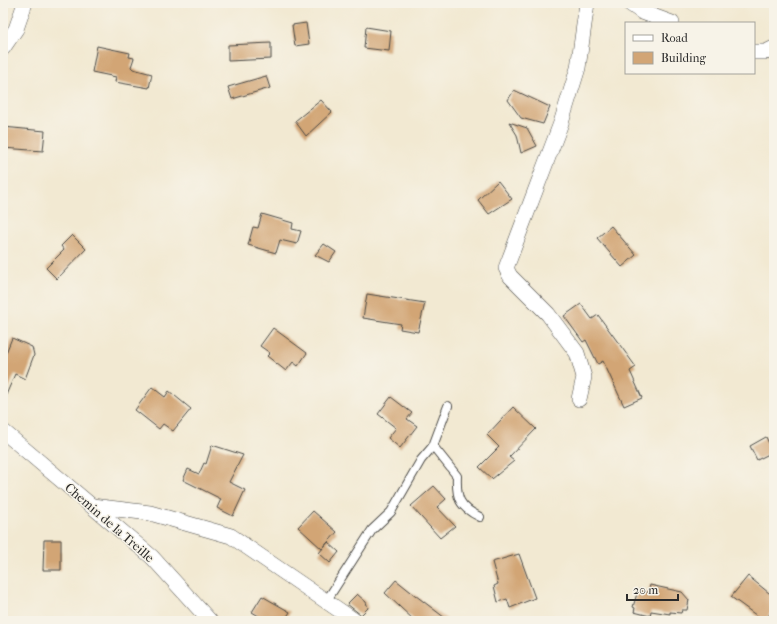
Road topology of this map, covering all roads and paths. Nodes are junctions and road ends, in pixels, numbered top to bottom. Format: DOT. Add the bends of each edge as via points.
graph roads {
  1 [pos="25,3"];
  2 [pos="587,3"];
  3 [pos="629,3"];
  4 [pos="669,22"];
  5 [pos="3,48"];
  6 [pos="774,48"];
  7 [pos="755,52"];
  8 [pos="579,399"];
  9 [pos="448,406"];
  10 [pos="3,431"];
  11 [pos="433,446"];
  12 [pos="92,506"];
  13 [pos="480,517"];
  14 [pos="327,600"];
  15 [pos="210,621"];
  16 [pos="355,621"];
  1 -- 5 [label="street" via="16,29"];
  2 -- 8 [label="street" via="578,68 506,268 510,276 548,314 577,353 584,377"];
  3 -- 4 [label="street" via="642,12"];
  6 -- 7 [label="street" via="766,52"];
  9 -- 11 [label="lane"];
  10 -- 12 [label="street, Chemin de la Treille"];
  11 -- 13 [label="lane" via="457,476 456,494 468,511"];
  11 -- 14 [label="lane" via="421,460 390,512 372,530"];
  12 -- 14 [label="street" via="150,513 231,536"];
  12 -- 15 [label="street, Chemin de la Treille" via="152,557"];
  14 -- 16 [label="street"];
}
